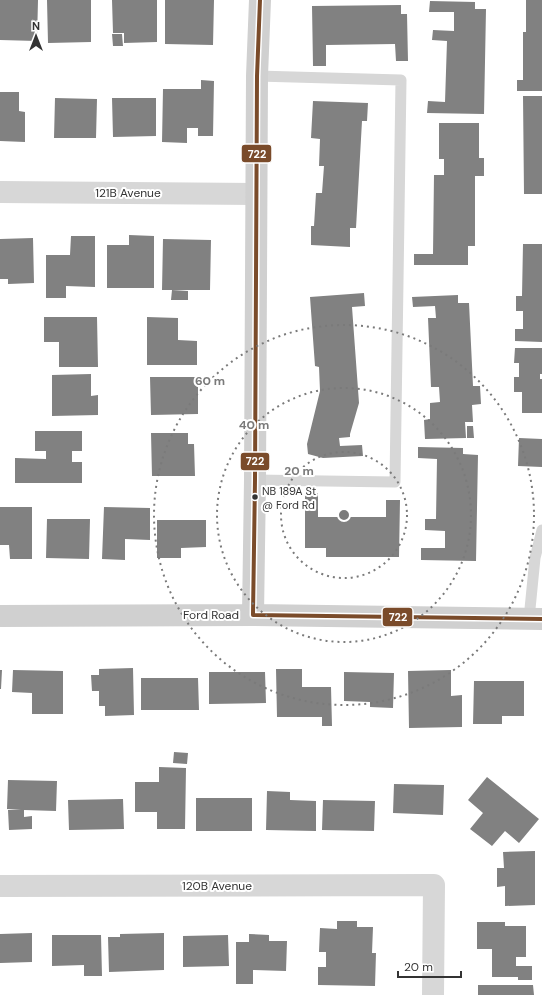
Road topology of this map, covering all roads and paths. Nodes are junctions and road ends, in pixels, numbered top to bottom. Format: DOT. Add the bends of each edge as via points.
graph roads {
  1 [pos="260,0"];
  2 [pos="257,76"];
  3 [pos="0,192"];
  4 [pos="256,194"];
  5 [pos="255,480"];
  6 [pos="542,530"];
  7 [pos="253,615"];
  8 [pos="0,616"];
  9 [pos="535,619"];
  10 [pos="0,886"];
  11 [pos="433,995"];
  1 -- 2 [label="street"];
  2 -- 4 [label="street"];
  2 -- 5 [label="lane" via="401,80 394,482"];
  3 -- 4 [label="street, 121B Avenue"];
  4 -- 5 [label="street"];
  5 -- 7 [label="street"];
  6 -- 9 [label="lane" via="535,558"];
  7 -- 8 [label="street, Ford Road"];
  7 -- 9 [label="street, Ford Road"];
  10 -- 11 [label="street, 120B Avenue" via="434,885"];
}
